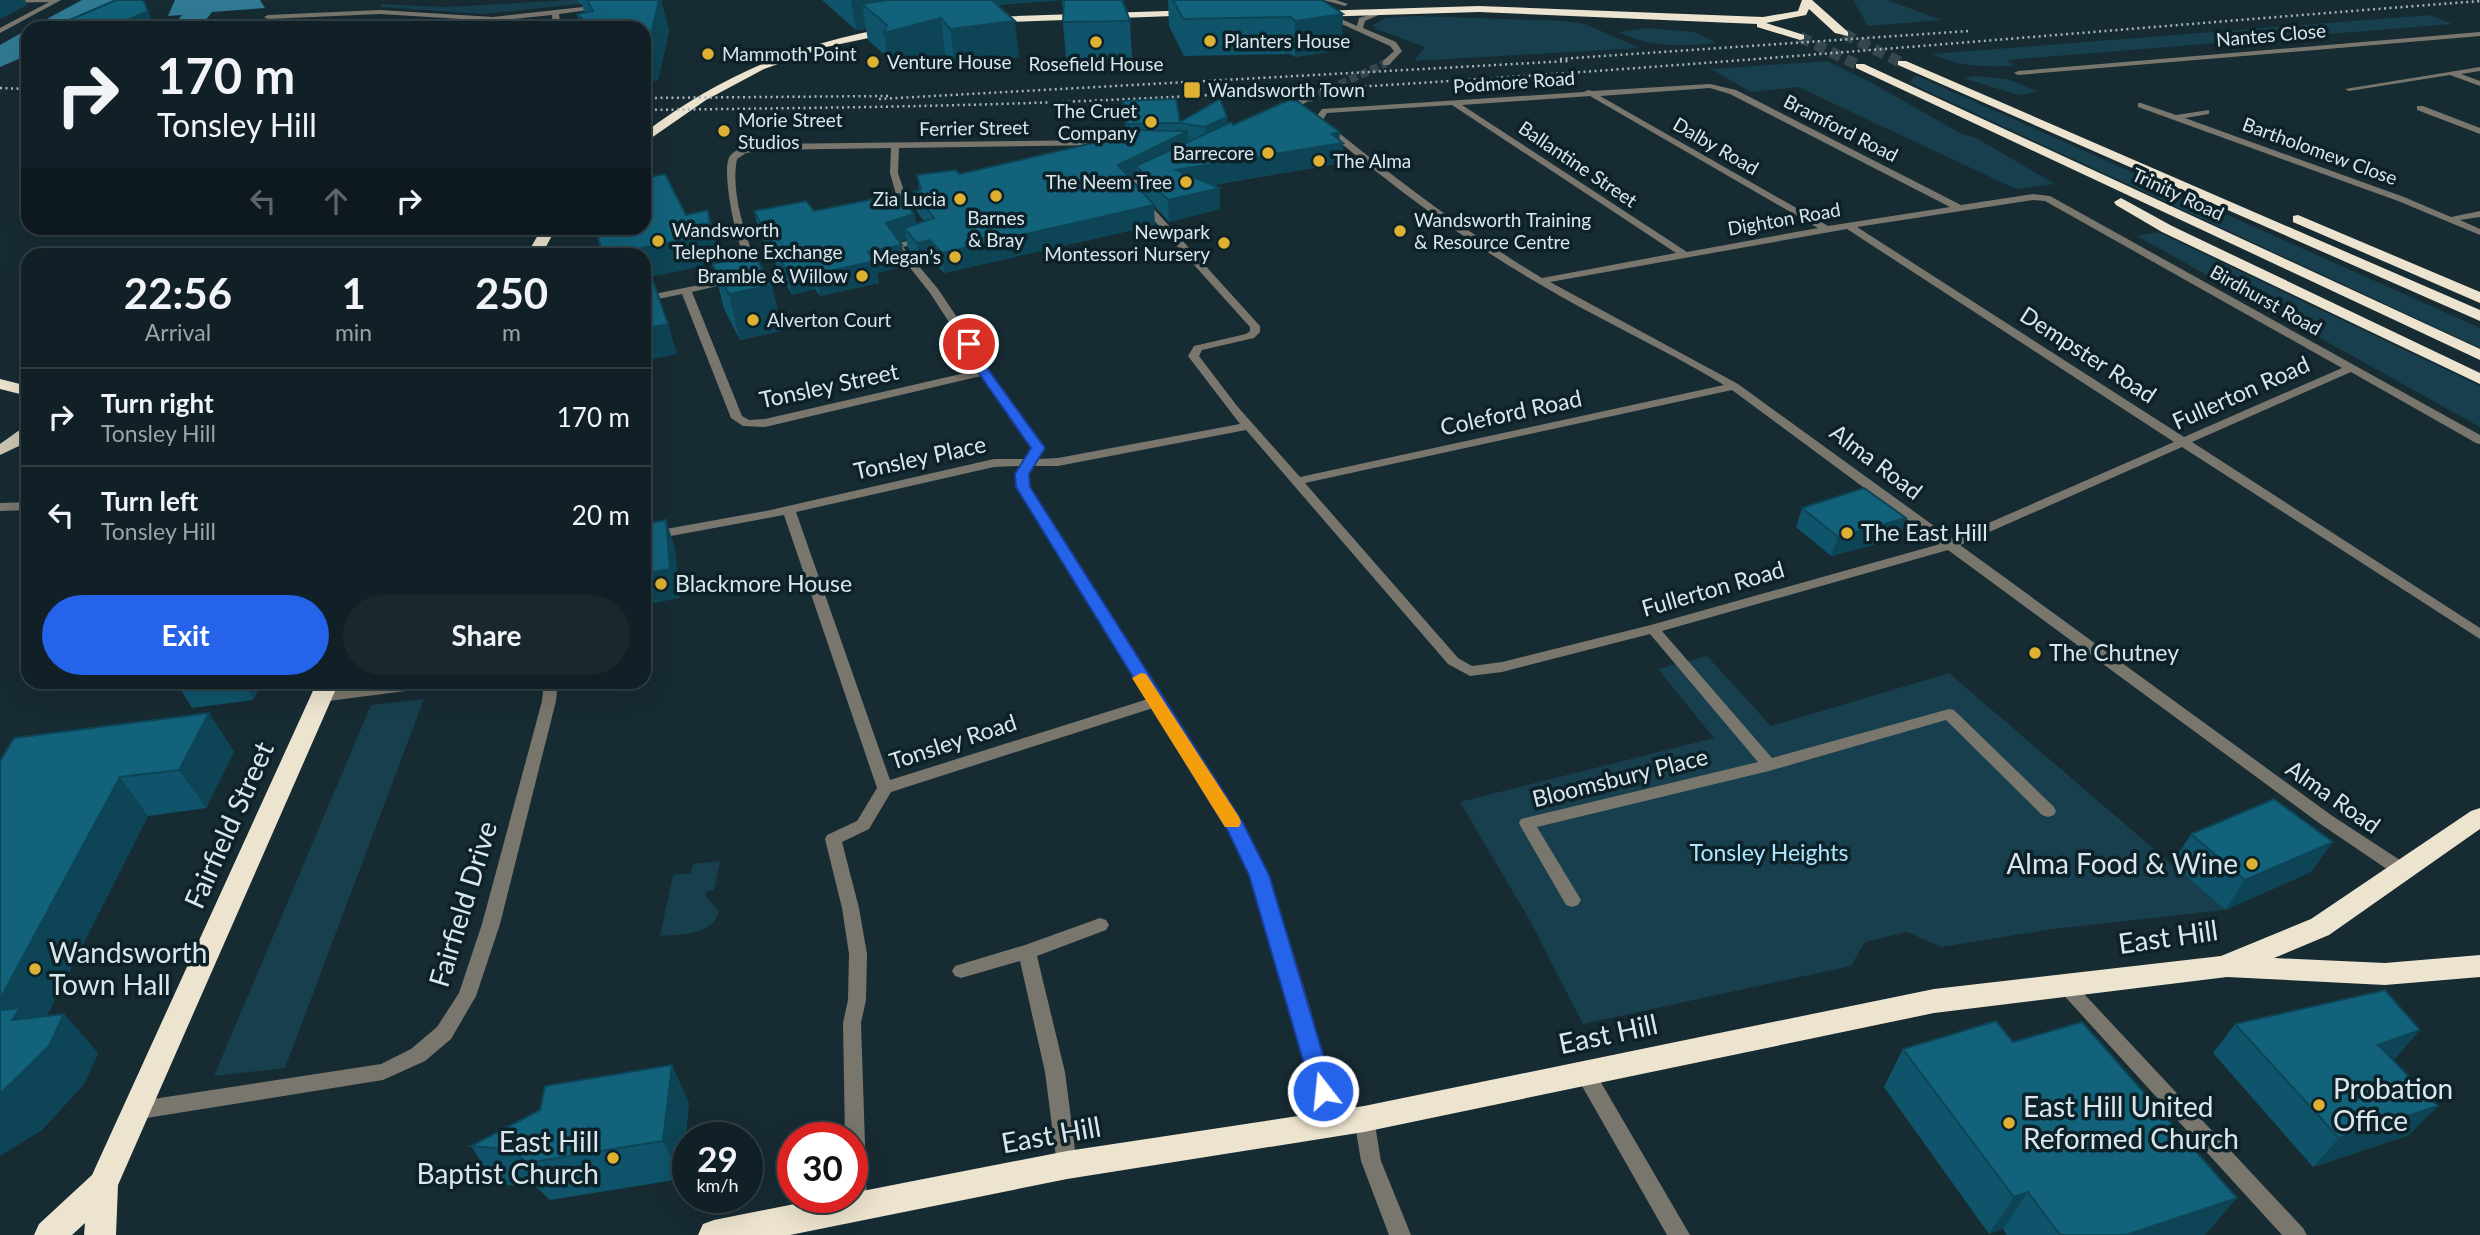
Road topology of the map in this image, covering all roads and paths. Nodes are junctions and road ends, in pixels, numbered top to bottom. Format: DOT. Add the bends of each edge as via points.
graph roads {
  1 [pos="52,0"];
  2 [pos="58,0"];
  3 [pos="1326,0"];
  4 [pos="1485,0"];
  5 [pos="1574,0"];
  6 [pos="0,1"];
  7 [pos="1807,1"];
  8 [pos="1345,4"];
  9 [pos="617,5"];
  10 [pos="1293,7"];
  11 [pos="555,12"];
  12 [pos="1381,12"];
  13 [pos="1215,13"];
  14 [pos="1629,13"];
  15 [pos="1319,14"];
  16 [pos="268,17"];
  17 [pos="1711,18"];
  18 [pos="556,21"];
  19 [pos="975,21"];
  20 [pos="904,28"];
  21 [pos="1359,30"];
  22 [pos="0,31"];
  23 [pos="1844,34"];
  24 [pos="2480,34"];
  25 [pos="1800,37"];
  26 [pos="2045,58"];
  27 [pos="1388,62"];
  28 [pos="1902,63"];
  29 [pos="1860,66"];
  30 [pos="2065,69"];
  31 [pos="2480,69"];
  32 [pos="2018,73"];
  33 [pos="2451,74"];
  34 [pos="1944,81"];
  35 [pos="2480,84"];
  36 [pos="1705,86"];
  37 [pos="2349,89"];
  38 [pos="1588,92"];
  39 [pos="1308,99"];
  40 [pos="1453,102"];
  41 [pos="2141,105"];
  42 [pos="2420,108"];
  43 [pos="1325,111"];
  44 [pos="2206,112"];
  45 [pos="1273,117"];
  46 [pos="2176,117"];
  47 [pos="2480,131"];
  48 [pos="651,133"];
  49 [pos="1124,143"];
  50 [pos="895,146"];
  51 [pos="2047,153"];
  52 [pos="2175,166"];
  53 [pos="1163,169"];
  54 [pos="2034,197"];
  55 [pos="1959,208"];
  56 [pos="2480,214"];
  57 [pos="2290,215"];
  58 [pos="2451,219"];
  59 [pos="1849,226"];
  60 [pos="1827,229"];
  61 [pos="2480,232"];
  62 [pos="1684,254"];
  63 [pos="1541,281"];
  64 [pos="685,290"];
  65 [pos="651,297"];
  66 [pos="2480,298"];
  67 [pos="2480,316"];
  68 [pos="2480,355"];
  69 [pos="2351,368"];
  70 [pos="984,372"];
  71 [pos="2480,379"];
  72 [pos="0,384"];
  73 [pos="1734,386"];
  74 [pos="21,389"];
  75 [pos="1248,426"];
  76 [pos="21,436"];
  77 [pos="2480,440"];
  78 [pos="2183,442"];
  79 [pos="0,450"];
  80 [pos="1028,463"];
  81 [pos="1297,481"];
  82 [pos="21,506"];
  83 [pos="0,507"];
  84 [pos="789,509"];
  85 [pos="651,536"];
  86 [pos="1950,545"];
  87 [pos="1653,629"];
  88 [pos="2480,634"];
  89 [pos="549,689"];
  90 [pos="324,690"];
  91 [pos="1155,702"];
  92 [pos="1769,765"];
  93 [pos="885,788"];
  94 [pos="2048,811"];
  95 [pos="2477,825"];
  96 [pos="2403,871"];
  97 [pos="1572,900"];
  98 [pos="1100,925"];
  99 [pos="1027,952"];
  100 [pos="2480,965"];
  101 [pos="2223,967"];
  102 [pos="961,971"];
  103 [pos="2065,985"];
  104 [pos="1585,1073"];
  105 [pos="140,1110"];
  106 [pos="1364,1119"];
  107 [pos="855,1122"];
  108 [pos="1330,1124"];
  109 [pos="1067,1165"];
  110 [pos="103,1185"];
  111 [pos="868,1202"];
  112 [pos="815,1213"];
  113 [pos="50,1235"];
  114 [pos="100,1235"];
  115 [pos="714,1235"];
  116 [pos="1400,1235"];
  117 [pos="1679,1235"];
  118 [pos="2296,1235"];
  1 -- 6 [label="street"];
  2 -- 22 [label="street"];
  3 -- 8 [label="street"];
  4 -- 8 [label="highway"];
  5 -- 14 [label="highway"];
  7 -- 17 [label="highway" via="1802,13 1789,17"];
  7 -- 23 [label="highway"];
  8 -- 10 [label="highway"];
  9 -- 11 [label="street"];
  10 -- 15 [label="highway"];
  11 -- 16 [label="street" via="493,19 380,12"];
  11 -- 18 [label="street"];
  12 -- 14 [label="highway"];
  12 -- 15 [label="highway"];
  12 -- 21 [label="street" via="1363,20"];
  13 -- 19 [label="highway"];
  14 -- 17 [label="highway"];
  15 -- 21 [label="street"];
  17 -- 25 [label="highway" via="1753,23"];
  20 -- 48 [label="highway" via="823,44 749,71 688,104"];
  21 -- 27 [label="street" via="1396,47 1397,55"];
  24 -- 30 [label="street, Nantes Close"];
  26 -- 30 [label="street"];
  28 -- 34 [label="highway, Trinity Road"];
  29 -- 51 [label="highway, Trinity Road"];
  30 -- 32 [label="street, Nantes Close"];
  31 -- 33 [label="street"];
  33 -- 35 [label="street"];
  33 -- 37 [label="street"];
  34 -- 52 [label="highway"];
  34 -- 67 [label="highway, Trinity Road"];
  36 -- 38 [label="street, Podmore Road"];
  36 -- 55 [label="street, Bramford Road" via="1734,92"];
  38 -- 40 [label="street, Podmore Road"];
  38 -- 60 [label="street, Dalby Road"];
  39 -- 45 [label="street"];
  40 -- 43 [label="street, Podmore Road"];
  40 -- 62 [label="street, Ballantine Street"];
  41 -- 46 [label="street, Bartholomew Close"];
  42 -- 47 [label="street"];
  43 -- 63 [label="street, Alma Road" via="1318,116 1321,123 1476,240"];
  44 -- 46 [label="street, Bartholomew Close"];
  46 -- 58 [label="street, Bartholomew Close"];
  49 -- 50 [label="street, Ferrier Street"];
  50 -- 64 [label="street, Ferrier Street" via="766,147 738,153 730,173 741,232 756,275"];
  50 -- 70 [label="street" via="894,173 903,206 929,238 897,245 934,291"];
  51 -- 68 [label="highway, Trinity Road"];
  51 -- 71 [label="highway" via="2167,229"];
  53 -- 75 [label="street, Fullerton Road" via="1127,185 1255,326 1250,336 1198,348 1193,356"];
  54 -- 55 [label="street, Dighton Road"];
  54 -- 69 [label="street, Birdhurst Road" via="2052,200"];
  55 -- 59 [label="street, Dighton Road"];
  56 -- 58 [label="street"];
  57 -- 66 [label="highway"];
  58 -- 61 [label="street, Bartholomew Close"];
  59 -- 60 [label="street, Dighton Road"];
  59 -- 78 [label="street, Dempster Road"];
  60 -- 62 [label="street, Dighton Road"];
  62 -- 63 [label="street, Dighton Road"];
  63 -- 73 [label="street, Alma Road"];
  64 -- 65 [label="street"];
  64 -- 70 [label="street, Tonsley Street" via="737,418 747,424"];
  69 -- 77 [label="street, Birdhurst Road"];
  69 -- 78 [label="street, Fullerton Road"];
  70 -- 80 [label="street" via="1038,448"];
  72 -- 74 [label="highway"];
  73 -- 81 [label="street, Coleford Road"];
  73 -- 86 [label="street, Alma Road"];
  75 -- 80 [label="street, Tonsley Place" via="1081,458"];
  75 -- 81 [label="street, Fullerton Road"];
  76 -- 79 [label="main road"];
  78 -- 86 [label="street, Fullerton Road"];
  78 -- 88 [label="street, Dempster Road"];
  80 -- 84 [label="street, Tonsley Place" via="994,463"];
  80 -- 91 [label="street" via="1022,474 1023,487"];
  81 -- 87 [label="street, Fullerton Road" via="1461,668 1483,671"];
  82 -- 83 [label="street"];
  84 -- 85 [label="street, Tonsley Place"];
  84 -- 93 [label="street, Tonsley Road"];
  86 -- 87 [label="street, Fullerton Road"];
  86 -- 96 [label="street, Alma Road"];
  87 -- 92 [label="street"];
  89 -- 105 [label="street, Fairfield Drive" via="491,923 467,996 444,1033 418,1055 383,1072"];
  90 -- 105 [label="highway, Fairfield Street"];
  91 -- 93 [label="street, Tonsley Road"];
  91 -- 108 [label="street" via="1236,828 1259,875"];
  92 -- 94 [label="street, Bloomsbury Place" via="1949,714"];
  92 -- 97 [label="street, Bloomsbury Place" via="1527,823"];
  93 -- 107 [label="street" via="863,825 833,839 861,961 860,996 852,1023"];
  95 -- 96 [label="highway, East Hill"];
  96 -- 101 [label="highway, East Hill" via="2320,928"];
  98 -- 99 [label="street"];
  99 -- 102 [label="street"];
  99 -- 109 [label="street" via="1055,1072"];
  100 -- 101 [label="highway" via="2385,974"];
  101 -- 103 [label="highway, East Hill"];
  103 -- 104 [label="highway, East Hill" via="1934,1001"];
  103 -- 118 [label="street"];
  104 -- 106 [label="highway, East Hill"];
  104 -- 117 [label="street"];
  105 -- 110 [label="highway, Fairfield Street"];
  106 -- 108 [label="highway, East Hill"];
  106 -- 116 [label="street" via="1371,1161"];
  108 -- 109 [label="highway, East Hill"];
  109 -- 111 [label="highway, East Hill"];
  110 -- 113 [label="highway"];
  110 -- 114 [label="highway"];
  112 -- 115 [label="highway, East Hill"];
}
